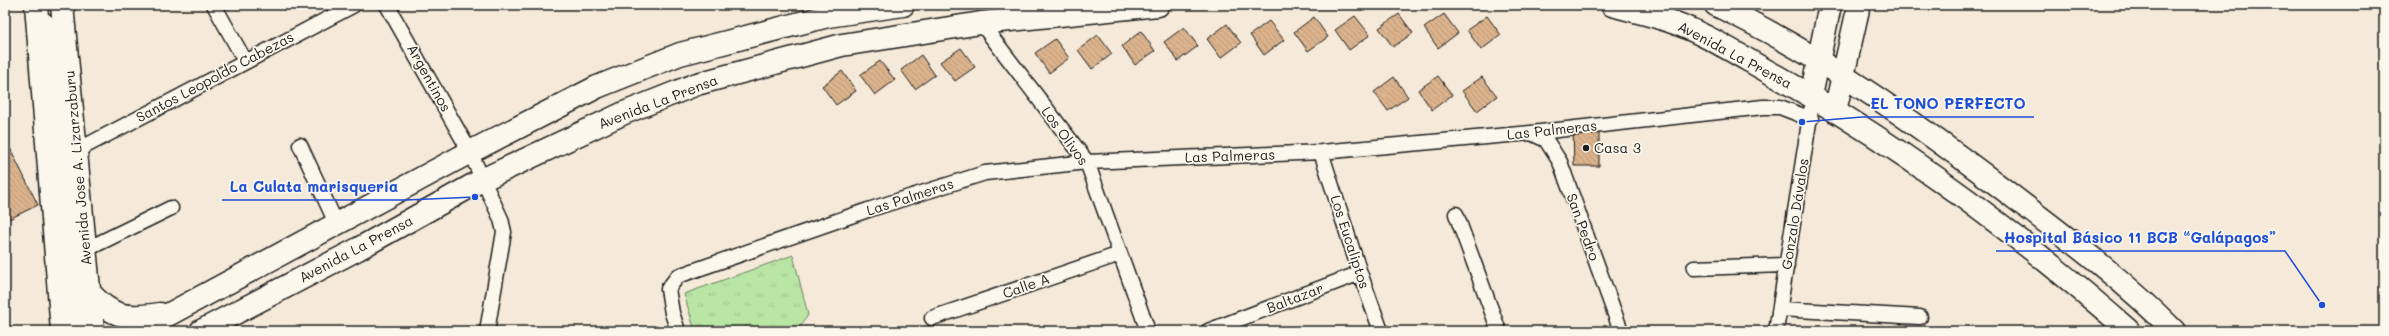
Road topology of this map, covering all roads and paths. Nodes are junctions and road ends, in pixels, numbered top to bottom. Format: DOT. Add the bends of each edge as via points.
graph roads {
  1 [pos="36,5"];
  2 [pos="40,5"];
  3 [pos="58,5"];
  4 [pos="62,5"];
  5 [pos="214,5"];
  6 [pos="354,5"];
  7 [pos="387,5"];
  8 [pos="900,5"];
  9 [pos="1158,5"];
  10 [pos="1612,5"];
  11 [pos="1716,5"];
  12 [pos="1830,5"];
  13 [pos="1860,5"];
  14 [pos="981,23"];
  15 [pos="1819,60"];
  16 [pos="245,61"];
  17 [pos="54,64"];
  18 [pos="1844,76"];
  19 [pos="1811,96"];
  20 [pos="1835,111"];
  21 [pos="1810,119"];
  22 [pos="1531,133"];
  23 [pos="300,145"];
  24 [pos="76,151"];
  25 [pos="470,152"];
  26 [pos="1321,152"];
  27 [pos="1087,162"];
  28 [pos="482,180"];
  29 [pos="171,208"];
  30 [pos="1456,214"];
  31 [pos="336,223"];
  32 [pos="85,250"];
  33 [pos="1120,254"];
  34 [pos="1787,265"];
  35 [pos="1694,268"];
  36 [pos="1360,273"];
  37 [pos="89,292"];
  38 [pos="1780,309"];
  39 [pos="175,312"];
  40 [pos="1920,317"];
  41 [pos="932,318"];
  42 [pos="205,330"];
  43 [pos="485,330"];
  44 [pos="62,331"];
  45 [pos="77,331"];
  46 [pos="93,331"];
  47 [pos="138,331"];
  48 [pos="678,331"];
  49 [pos="1148,331"];
  50 [pos="1208,331"];
  51 [pos="1381,331"];
  52 [pos="1500,331"];
  53 [pos="1621,331"];
  54 [pos="1776,331"];
  55 [pos="2129,331"];
  56 [pos="2174,331"];
  1 -- 44 [label="main road, Avenida Jose A. Lizarzaburu"];
  2 -- 17 [label="street"];
  3 -- 17 [label="street"];
  4 -- 24 [label="main road, Avenida Jose A. Lizarzaburu"];
  5 -- 16 [label="street"];
  6 -- 16 [label="street, Santos Leopoldo Cabezas"];
  7 -- 25 [label="street, Argentinos"];
  8 -- 25 [label="main road" via="828,16 680,54 597,87"];
  9 -- 14 [label="main road, Avenida La Prensa"];
  10 -- 19 [label="main road, Avenida La Prensa" via="1675,23 1737,54"];
  11 -- 15 [label="main road" via="1753,22"];
  12 -- 15 [label="main road"];
  13 -- 18 [label="main road"];
  14 -- 27 [label="street, Los Olivos"];
  14 -- 28 [label="main road, Avenida La Prensa" via="842,45 697,84 624,113"];
  15 -- 18 [label="main road"];
  15 -- 19 [label="main road"];
  16 -- 24 [label="street, Santos Leopoldo Cabezas"];
  17 -- 45 [label="street"];
  18 -- 20 [label="main road"];
  18 -- 56 [label="main road" via="1947,147 2039,216 2145,302"];
  19 -- 20 [label="main road, Avenida La Prensa"];
  19 -- 21 [label="street, Gonzalo Dávalos"];
  20 -- 55 [label="main road, Avenida La Prensa" via="1934,175 2025,242"];
  21 -- 22 [label="street, Las Palmeras" via="1780,107 1763,107"];
  21 -- 34 [label="street, Gonzalo Dávalos"];
  22 -- 26 [label="street, Las Palmeras"];
  22 -- 53 [label="street, San Pedro" via="1546,140 1560,162"];
  23 -- 31 [label="street"];
  24 -- 32 [label="main road, Avenida Jose A. Lizarzaburu"];
  25 -- 28 [label="street, Argentinos"];
  25 -- 31 [label="main road"];
  26 -- 27 [label="street, Las Palmeras"];
  26 -- 36 [label="street, Los Eucaliptos"];
  27 -- 33 [label="street, Los Olivos"];
  27 -- 48 [label="street, Las Palmeras" via="984,173 678,276 668,289"];
  28 -- 42 [label="main road, Avenida La Prensa"];
  28 -- 43 [label="street" via="501,219 504,232"];
  29 -- 32 [label="street"];
  30 -- 52 [label="street"];
  31 -- 39 [label="main road"];
  32 -- 37 [label="main road, Avenida Jose A. Lizarzaburu"];
  33 -- 41 [label="street, Calle A"];
  33 -- 49 [label="street, Los Olivos"];
  34 -- 35 [label="street"];
  34 -- 38 [label="street, Gonzalo Dávalos"];
  36 -- 50 [label="street, Baltazar"];
  36 -- 51 [label="street, Los Eucaliptos"];
  37 -- 39 [label="main road" via="100,304 116,314 134,318"];
  37 -- 46 [label="main road, Avenida Jose A. Lizarzaburu"];
  38 -- 40 [label="street"];
  38 -- 54 [label="street, Gonzalo Dávalos"];
  39 -- 47 [label="main road"];
}
